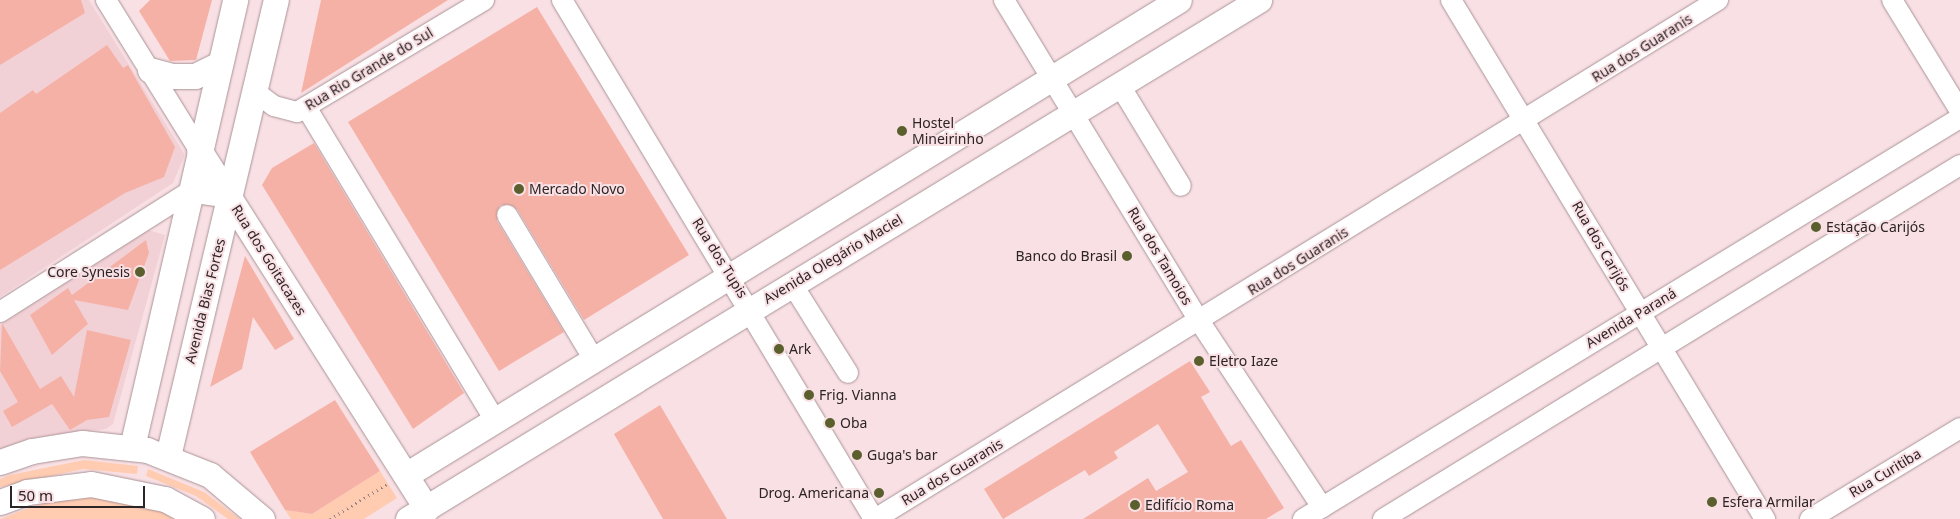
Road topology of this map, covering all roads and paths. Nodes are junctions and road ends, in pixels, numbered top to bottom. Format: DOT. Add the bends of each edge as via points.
graph roads {
  1 [pos="106,0"];
  2 [pos="235,0"];
  3 [pos="276,0"];
  4 [pos="484,0"];
  5 [pos="562,0"];
  6 [pos="1004,0"];
  7 [pos="1179,0"];
  8 [pos="1259,0"];
  9 [pos="1451,0"];
  10 [pos="1718,0"];
  11 [pos="1892,0"];
  12 [pos="218,65"];
  13 [pos="150,70"];
  14 [pos="1052,78"];
  15 [pos="1119,84"];
  16 [pos="254,91"];
  17 [pos="306,107"];
  18 [pos="1960,111"];
  19 [pos="1074,112"];
  20 [pos="1960,118"];
  21 [pos="1527,120"];
  22 [pos="199,150"];
  23 [pos="1960,165"];
  24 [pos="1181,186"];
  25 [pos="189,192"];
  26 [pos="229,198"];
  27 [pos="507,215"];
  28 [pos="729,274"];
  29 [pos="792,284"];
  30 [pos="751,308"];
  31 [pos="0,312"];
  32 [pos="1640,313"];
  33 [pos="1200,322"];
  34 [pos="1659,349"];
  35 [pos="593,358"];
  36 [pos="848,373"];
  37 [pos="494,420"];
  38 [pos="1960,428"];
  39 [pos="132,447"];
  40 [pos="168,456"];
  41 [pos="0,462"];
  42 [pos="406,474"];
  43 [pos="0,502"];
  44 [pos="1322,507"];
  45 [pos="423,516"];
  46 [pos="202,519"];
  47 [pos="262,519"];
  48 [pos="330,519"];
  49 [pos="874,519"];
  50 [pos="1303,519"];
  51 [pos="1383,519"];
  52 [pos="1765,519"];
  53 [pos="1810,519"];
  1 -- 13 [label="street, Rua dos Goitacazes"];
  2 -- 12 [label="main road"];
  3 -- 16 [label="main road, Avenida Bias Fortes"];
  4 -- 17 [label="street, Rua Rio Grande do Sul"];
  5 -- 28 [label="street, Rua dos Tupis"];
  6 -- 14 [label="street, Rua dos Tamoios"];
  7 -- 14 [label="main road"];
  8 -- 15 [label="main road, Avenida Olegário Maciel"];
  9 -- 21 [label="street, Rua dos Carijós"];
  10 -- 21 [label="street, Rua dos Guaranis"];
  11 -- 18 [label="street"];
  12 -- 13 [label="main road" via="195,76"];
  12 -- 22 [label="main road"];
  13 -- 22 [label="street, Rua dos Goitacazes"];
  14 -- 19 [label="street, Rua dos Tamoios"];
  14 -- 28 [label="main road"];
  15 -- 19 [label="main road, Avenida Olegário Maciel"];
  15 -- 24 [label="street"];
  16 -- 17 [label="street, Rua Rio Grande do Sul" via="274,106 297,112"];
  16 -- 26 [label="main road, Avenida Bias Fortes"];
  17 -- 37 [label="street"];
  19 -- 29 [label="main road, Avenida Olegário Maciel"];
  19 -- 33 [label="street, Rua dos Tamoios"];
  20 -- 32 [label="street, Avenida Paraná"];
  21 -- 32 [label="street, Rua dos Carijós"];
  21 -- 33 [label="street, Rua dos Guaranis"];
  22 -- 25 [label="main road"];
  22 -- 26 [label="main road, Rua dos Goitacazes"];
  23 -- 34 [label="street"];
  25 -- 26 [label="street"];
  25 -- 31 [label="street"];
  25 -- 39 [label="main road"];
  26 -- 40 [label="main road, Avenida Bias Fortes"];
  26 -- 42 [label="main road, Rua dos Goitacazes"];
  27 -- 35 [label="street"];
  28 -- 30 [label="street, Rua dos Tupis"];
  28 -- 35 [label="main road"];
  29 -- 30 [label="main road, Avenida Olegário Maciel"];
  29 -- 36 [label="street"];
  30 -- 45 [label="main road, Avenida Olegário Maciel"];
  30 -- 49 [label="street, Rua dos Tupis"];
  32 -- 34 [label="street, Rua dos Carijós"];
  32 -- 44 [label="street, Avenida Paraná"];
  33 -- 44 [label="street, Rua dos Tamoios"];
  33 -- 49 [label="street, Rua dos Guaranis"];
  34 -- 51 [label="street"];
  34 -- 52 [label="street, Rua dos Carijós"];
  35 -- 37 [label="main road"];
  37 -- 42 [label="main road"];
  38 -- 53 [label="street, Rua Curitiba"];
  39 -- 40 [label="main road"];
  39 -- 41 [label="main road" via="82,442 32,450"];
  40 -- 47 [label="main road" via="210,476"];
  42 -- 45 [label="main road, Rua dos Goitacazes"];
  42 -- 48 [label="path"];
  43 -- 46 [label="main road" via="27,492 91,484 165,498"];
  44 -- 50 [label="street, Avenida Paraná"];
}
